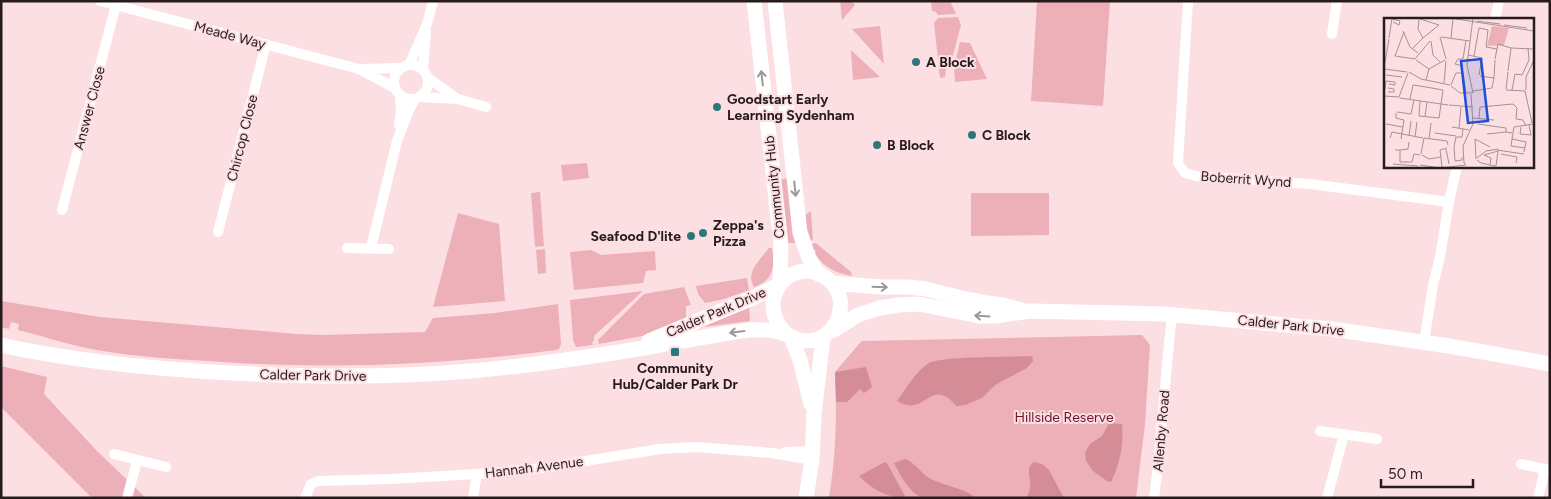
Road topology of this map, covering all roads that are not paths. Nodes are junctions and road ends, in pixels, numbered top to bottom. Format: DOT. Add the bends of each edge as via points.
graph roads {
  1 [pos="100,1"];
  2 [pos="433,1"];
  3 [pos="754,1"];
  4 [pos="775,1"];
  5 [pos="1188,1"];
  6 [pos="1338,1"];
  7 [pos="1499,1"];
  8 [pos="116,5"];
  9 [pos="1495,18"];
  10 [pos="427,24"];
  11 [pos="1332,34"];
  12 [pos="779,39"];
  13 [pos="758,40"];
  14 [pos="266,44"];
  15 [pos="405,67"];
  16 [pos="359,69"];
  17 [pos="426,74"];
  18 [pos="397,92"];
  19 [pos="418,98"];
  20 [pos="458,99"];
  21 [pos="486,107"];
  22 [pos="397,141"];
  23 [pos="791,154"];
  24 [pos="771,156"];
  25 [pos="1457,168"];
  26 [pos="1450,202"];
  27 [pos="62,210"];
  28 [pos="218,232"];
  29 [pos="347,248"];
  30 [pos="371,248"];
  31 [pos="389,249"];
  32 [pos="818,274"];
  33 [pos="832,282"];
  34 [pos="780,284"];
  35 [pos="1030,312"];
  36 [pos="1168,314"];
  37 [pos="826,335"];
  38 [pos="788,336"];
  39 [pos="1427,342"];
  40 [pos="1,345"];
  41 [pos="625,351"];
  42 [pos="1550,364"];
  43 [pos="814,415"];
  44 [pos="1320,431"];
  45 [pos="1344,434"];
  46 [pos="1377,439"];
  47 [pos="114,454"];
  48 [pos="812,456"];
  49 [pos="136,461"];
  50 [pos="1521,464"];
  51 [pos="166,468"];
  52 [pos="1548,470"];
  53 [pos="477,474"];
  54 [pos="127,498"];
  55 [pos="305,498"];
  56 [pos="473,498"];
  57 [pos="806,498"];
  58 [pos="1154,498"];
  59 [pos="1327,498"];
  60 [pos="1538,498"];
  1 -- 8 [label="street, Meade Way"];
  2 -- 10 [label="street"];
  3 -- 13 [label="street, Community Hub"];
  4 -- 12 [label="street, Community Hub"];
  5 -- 26 [label="street, Boberrit Wynd" via="1178,163 1185,173 1310,184"];
  6 -- 11 [label="street"];
  7 -- 9 [label="street"];
  8 -- 14 [label="street, Meade Way"];
  8 -- 27 [label="street, Answer Close"];
  10 -- 15 [label="street"];
  10 -- 17 [label="street"];
  12 -- 13 [label="street"];
  12 -- 23 [label="street, Community Hub"];
  24 -- 13 [label="street, Community Hub, one-way"];
  14 -- 16 [label="street, Meade Way"];
  14 -- 28 [label="street, Chircop Close"];
  15 -- 16 [label="street, Meade Way"];
  15 -- 17 [label="street" via="414,65"];
  15 -- 18 [label="street" via="395,77"];
  16 -- 18 [label="street, Meade Way"];
  17 -- 19 [label="street" via="428,88"];
  17 -- 20 [label="street"];
  18 -- 19 [label="street" via="410,100"];
  18 -- 22 [label="street" via="401,112"];
  19 -- 20 [label="street"];
  19 -- 22 [label="street" via="409,110"];
  20 -- 21 [label="street"];
  22 -- 30 [label="street"];
  23 -- 24 [label="street"];
  23 -- 32 [label="street, Community Hub, one-way" via="800,233"];
  24 -- 34 [label="street, Community Hub" via="781,245"];
  25 -- 26 [label="street"];
  26 -- 39 [label="street" via="1433,285"];
  29 -- 30 [label="street"];
  30 -- 31 [label="street"];
  32 -- 33 [label="street"];
  32 -- 34 [label="street" via="798,273"];
  33 -- 35 [label="street, Calder Park Drive, one-way" via="926,289"];
  33 -- 37 [label="street" via="841,303 840,314 836,325"];
  34 -- 38 [label="street" via="774,294 773,316"];
  34 -- 41 [label="street, Calder Park Drive"];
  35 -- 36 [label="street, Calder Park Drive"];
  35 -- 37 [label="street, Calder Park Drive, one-way" via="979,316 919,304 899,305 858,315"];
  36 -- 39 [label="street, Calder Park Drive" via="1332,329"];
  36 -- 58 [label="street, Allenby Road" via="1161,443"];
  37 -- 38 [label="street" via="807,341"];
  37 -- 43 [label="street"];
  38 -- 41 [label="street, Calder Park Drive, one-way" via="758,329"];
  38 -- 43 [label="street" via="800,360"];
  39 -- 42 [label="street, Calder Park Drive"];
  40 -- 41 [label="street, Calder Park Drive" via="143,366 326,377 467,372"];
  43 -- 48 [label="street"];
  44 -- 45 [label="street"];
  45 -- 46 [label="street"];
  45 -- 59 [label="street"];
  47 -- 49 [label="street"];
  48 -- 53 [label="street, Hannah Avenue" via="698,447 660,449 542,468"];
  48 -- 57 [label="street"];
  49 -- 51 [label="street"];
  49 -- 54 [label="street"];
  50 -- 52 [label="street"];
  52 -- 60 [label="street"];
  53 -- 55 [label="street, Hannah Avenue" via="318,481 311,484"];
  53 -- 56 [label="street"];
}
